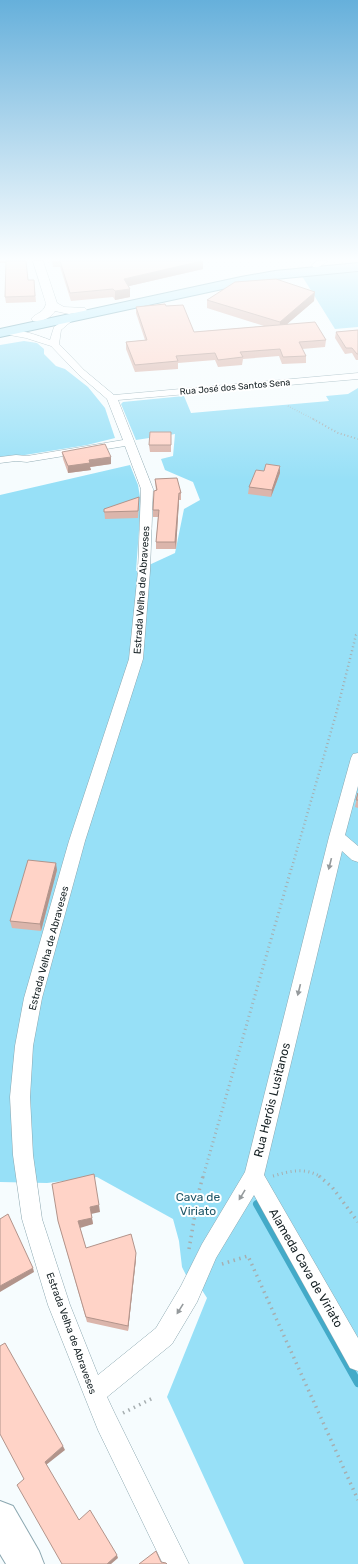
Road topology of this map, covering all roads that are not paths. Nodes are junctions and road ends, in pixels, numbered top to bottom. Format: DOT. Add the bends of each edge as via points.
graph roads {
  1 [pos="21,334"];
  2 [pos="56,334"];
  3 [pos="54,344"];
  4 [pos="358,376"];
  5 [pos="112,398"];
  6 [pos="128,442"];
  7 [pos="0,460"];
  8 [pos="358,758"];
  9 [pos="351,810"];
  10 [pos="337,837"];
  11 [pos="358,856"];
  12 [pos="254,1176"];
  13 [pos="358,1360"];
  14 [pos="94,1393"];
  15 [pos="2,1528"];
  16 [pos="26,1564"];
  17 [pos="176,1564"];
  1 -- 3 [label="street"];
  2 -- 3 [label="street"];
  3 -- 5 [label="street, Estrada Velha de Abraveses" via="68,360"];
  4 -- 5 [label="street, Rua José dos Santos Sena"];
  5 -- 6 [label="street, Estrada Velha de Abraveses"];
  6 -- 7 [label="street" via="27,459"];
  6 -- 14 [label="street, Estrada Velha de Abraveses" via="147,489 144,571 136,658 77,841 33,998 24,1046 20,1097 23,1155 32,1219 59,1305"];
  8 -- 9 [label="street, Rua Heróis Lusitanos"];
  9 -- 10 [label="street, Rua Heróis Lusitanos"];
  10 -- 11 [label="street"];
  10 -- 12 [label="street, Rua Heróis Lusitanos, one-way"];
  12 -- 13 [label="street, Alameda Cava de Viriato"];
  12 -- 14 [label="street, Rua Heróis Lusitanos, one-way" via="209,1251 189,1294 164,1336"];
  14 -- 17 [label="street, Estrada Velha de Abraveses"];
  15 -- 16 [label="main road"];
}
